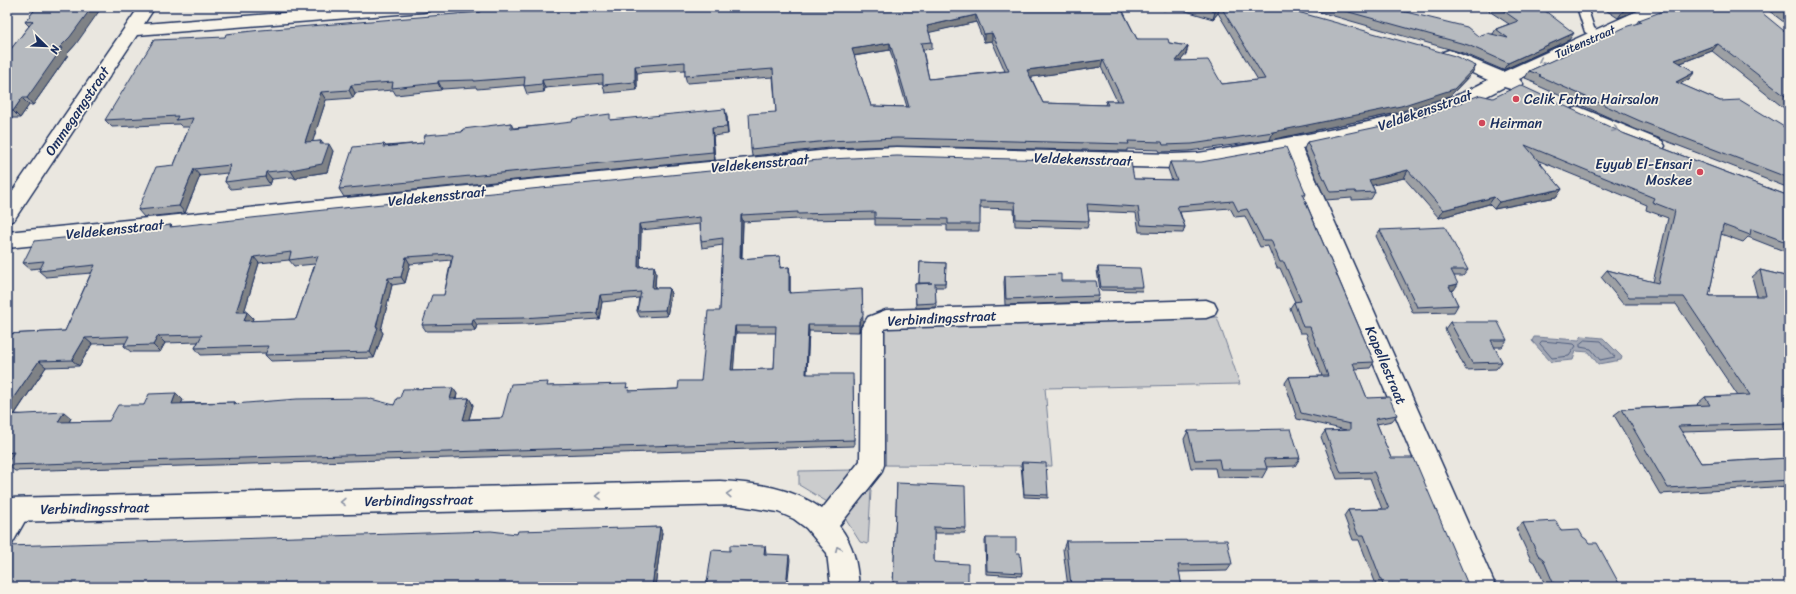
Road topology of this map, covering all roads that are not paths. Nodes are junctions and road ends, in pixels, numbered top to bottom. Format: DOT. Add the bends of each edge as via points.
graph roads {
  1 [pos="146,7"];
  2 [pos="423,7"];
  3 [pos="1582,7"];
  4 [pos="1667,7"];
  5 [pos="132,30"];
  6 [pos="1599,36"];
  7 [pos="1434,51"];
  8 [pos="1503,78"];
  9 [pos="1531,91"];
  10 [pos="1565,107"];
  11 [pos="1290,144"];
  12 [pos="1672,152"];
  13 [pos="7,215"];
  14 [pos="7,240"];
  15 [pos="1206,309"];
  16 [pos="15,510"];
  17 [pos="823,527"];
  18 [pos="7,539"];
  19 [pos="845,587"];
  20 [pos="1482,587"];
  1 -- 5 [label="street, Ommegangstraat"];
  2 -- 5 [label="street"];
  3 -- 6 [label="lane" via="1589,30"];
  4 -- 6 [label="street, Tuitenstraat" via="1643,15"];
  5 -- 13 [label="street, Ommegangstraat"];
  6 -- 8 [label="street, Tuitenstraat, one-way"];
  7 -- 8 [label="street"];
  8 -- 9 [label="street"];
  8 -- 11 [label="street, Veldekensstraat" via="1461,100 1390,124"];
  10 -- 12 [label="street, one-way"];
  11 -- 14 [label="street, Veldekensstraat" via="1198,160 1173,161 898,154 829,157"];
  11 -- 20 [label="street, Kapellestraat"];
  15 -- 17 [label="street, Verbindingsstraat" via="886,319 876,323 872,328 872,465"];
  17 -- 16 [label="street, Verbindingsstraat, one-way" via="806,512 788,503 760,495 720,493"];
  16 -- 18 [label="lane"];
  19 -- 17 [label="street, Verbindingsstraat, one-way" via="839,550"];
}
